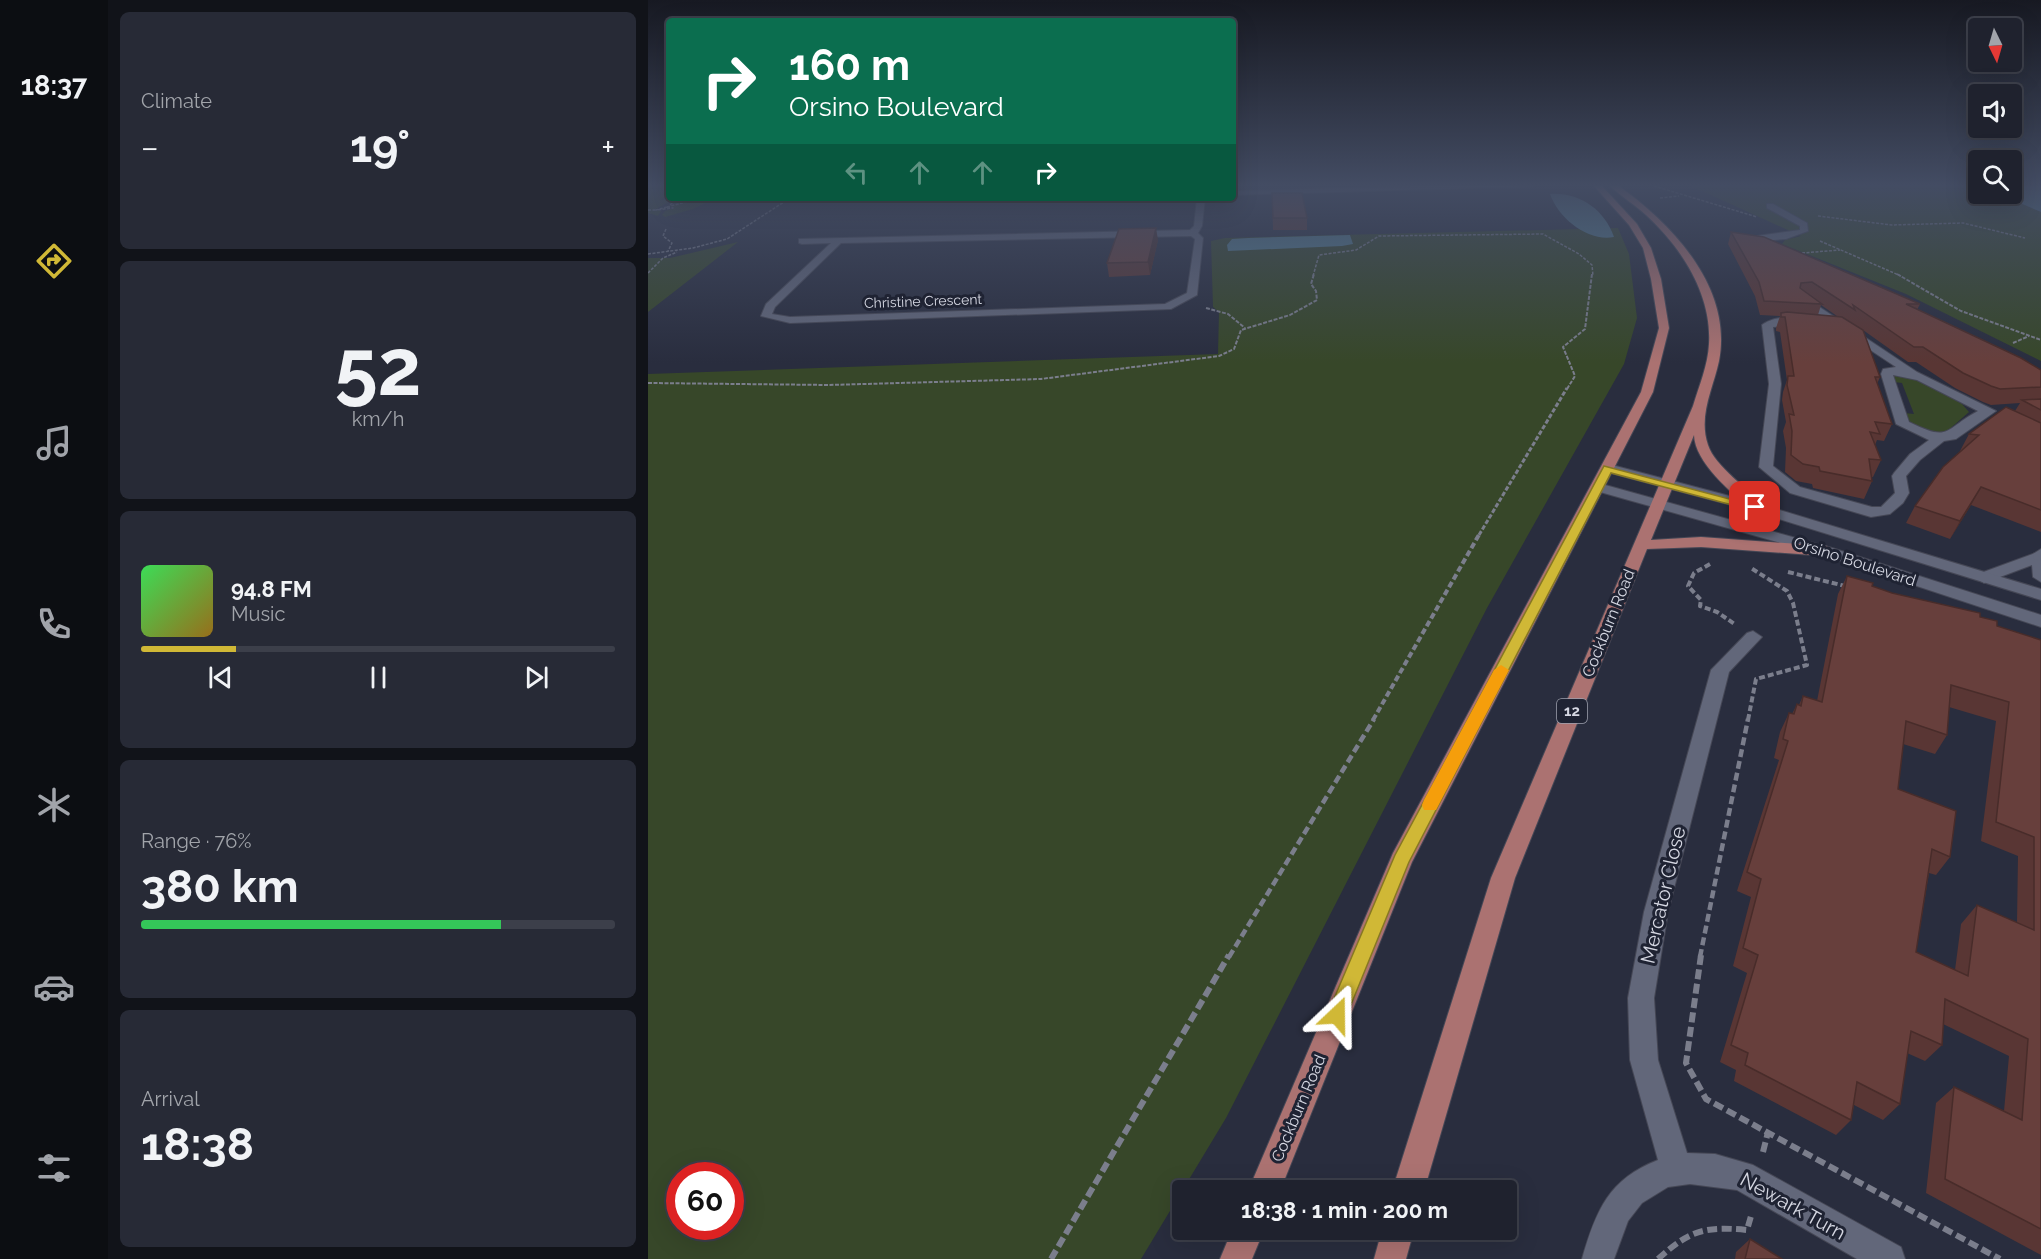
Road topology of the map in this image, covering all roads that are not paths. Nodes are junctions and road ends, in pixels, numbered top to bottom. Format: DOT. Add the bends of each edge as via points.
graph roads {
  1 [pos="834,245"];
  2 [pos="1198,245"];
  3 [pos="1645,245"];
  4 [pos="1679,245"];
  5 [pos="1763,245"];
  6 [pos="1780,251"];
  7 [pos="1802,300"];
  8 [pos="1839,326"];
  9 [pos="1873,349"];
  10 [pos="1887,372"];
  11 [pos="1916,374"];
  12 [pos="1699,406"];
  13 [pos="1903,424"];
  14 [pos="1941,437"];
  15 [pos="1915,458"];
  16 [pos="1603,478"];
  17 [pos="1667,482"];
  18 [pos="1658,503"];
  19 [pos="1755,507"];
  20 [pos="1640,545"];
  21 [pos="1826,551"];
  22 [pos="2040,555"];
  23 [pos="1984,578"];
  24 [pos="2041,578"];
  25 [pos="2041,596"];
  26 [pos="2041,621"];
  27 [pos="1753,637"];
  28 [pos="1676,1168"];
  29 [pos="1269,1180"];
  30 [pos="1411,1180"];
  31 [pos="1244,1240"];
  32 [pos="1395,1240"];
  33 [pos="1236,1259"];
  34 [pos="1390,1259"];
  35 [pos="1598,1259"];
  36 [pos="1889,1259"];
  1 -- 2 [label="street, Christine Crescent" via="770,306 766,316 790,320 1167,307 1192,295"];
  3 -- 16 [label="main road, Cockburn Road" via="1656,279 1664,328 1647,392"];
  4 -- 12 [label="main road, Cockburn Road / 12" via="1705,290 1715,335"];
  5 -- 6 [label="street"];
  7 -- 8 [label="street"];
  8 -- 9 [label="street"];
  8 -- 15 [label="street" via="1789,321 1767,325 1775,384 1766,467 1795,490 1871,512 1885,511 1898,500 1902,493 1899,476"];
  9 -- 10 [label="street"];
  9 -- 11 [label="street"];
  10 -- 11 [label="street"];
  10 -- 13 [label="street"];
  11 -- 14 [label="street" via="1970,405 1998,413 1977,415 1956,434"];
  12 -- 17 [label="main road, Cockburn Road / 12"];
  12 -- 19 [label="main road" via="1701,446"];
  13 -- 14 [label="street"];
  13 -- 15 [label="street"];
  14 -- 15 [label="street"];
  16 -- 17 [label="street, Orsino Boulevard"];
  16 -- 18 [label="street, Orsino Boulevard"];
  16 -- 29 [label="main road, Cockburn Road" via="1401,860"];
  17 -- 18 [label="main road, Cockburn Road / 12"];
  17 -- 19 [label="street, Orsino Boulevard"];
  18 -- 20 [label="main road, Cockburn Road / 12"];
  18 -- 21 [label="street, Orsino Boulevard"];
  19 -- 23 [label="street, Orsino Boulevard"];
  20 -- 21 [label="main road" via="1701,542"];
  20 -- 30 [label="main road, Cockburn Road / 12" via="1503,878"];
  21 -- 26 [label="street, Orsino Boulevard"];
  22 -- 23 [label="street"];
  22 -- 24 [label="street"];
  23 -- 25 [label="street, Orsino Boulevard"];
  27 -- 28 [label="street, Mercator Close" via="1720,670 1656,912 1641,998 1644,1060"];
  28 -- 35 [label="street, Newark Turn" via="1648,1178 1630,1192 1613,1214"];
  28 -- 36 [label="street, Newark Turn" via="1718,1169 1742,1176"];
  31 -- 33 [label="main road"];
  32 -- 34 [label="main road"];
}
